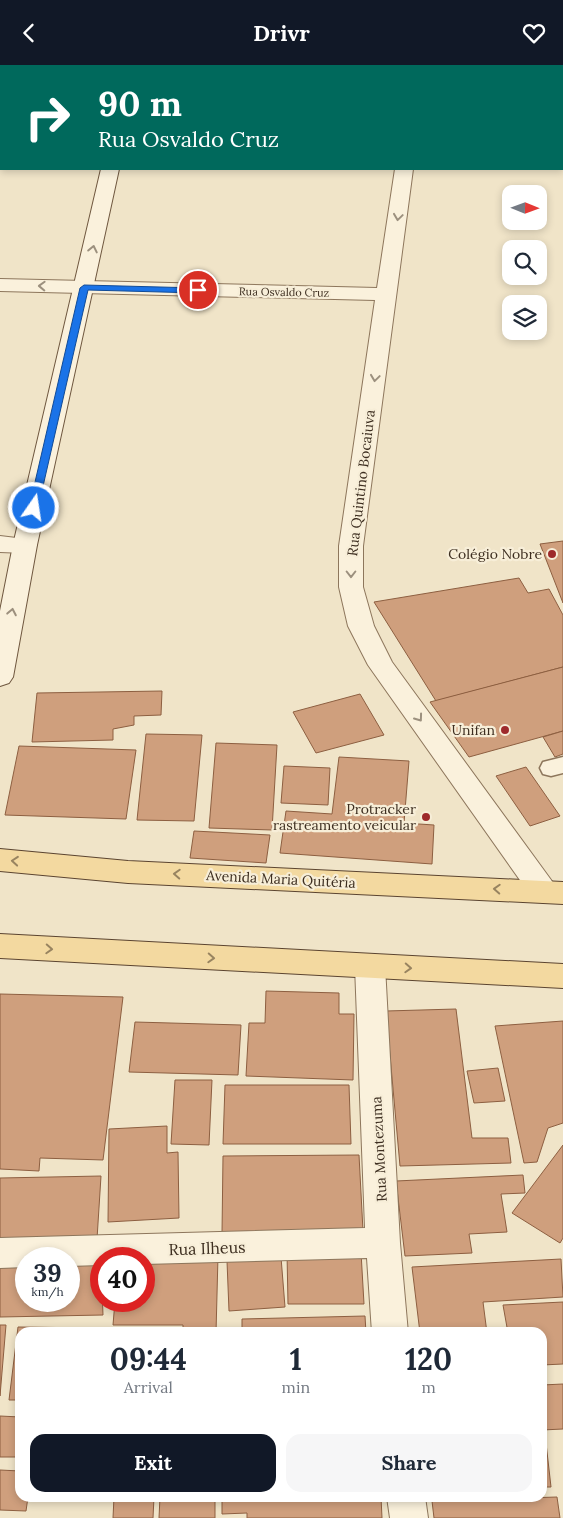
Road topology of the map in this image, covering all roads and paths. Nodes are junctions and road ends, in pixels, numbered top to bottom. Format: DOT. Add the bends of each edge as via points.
graph roads {
  1 [pos="110,170"];
  2 [pos="404,170"];
  3 [pos="0,285"];
  4 [pos="84,288"];
  5 [pos="387,295"];
  6 [pos="0,544"];
  7 [pos="25,545"];
  8 [pos="0,677"];
  9 [pos="0,860"];
  10 [pos="554,892"];
  11 [pos="0,946"];
  12 [pos="370,966"];
  13 [pos="563,976"];
  14 [pos="383,1243"];
  15 [pos="0,1253"];
  16 [pos="390,1327"];
  17 [pos="406,1502"];
  18 [pos="408,1518"];
  4 -- 1 [label="street, one-way"];
  2 -- 5 [label="street, Rua Quintino Bocaiuva, one-way"];
  4 -- 3 [label="street, Rua Osvaldo Cruz, one-way"];
  4 -- 5 [label="street, Rua Osvaldo Cruz"];
  4 -- 7 [label="street"];
  5 -- 10 [label="street, Rua Quintino Bocaiuva, one-way" via="351,546 351,587 361,626 381,665"];
  6 -- 7 [label="street"];
  8 -- 7 [label="street, one-way"];
  10 -- 9 [label="main road, Avenida Maria Quitéria, one-way" via="128,872"];
  11 -- 12 [label="main road, one-way"];
  12 -- 13 [label="main road, one-way"];
  12 -- 14 [label="street, Rua Montezuma"];
  14 -- 15 [label="street, Rua Ilheus"];
  14 -- 16 [label="street, Rua Montezuma"];
  17 -- 18 [label="street"];
}
